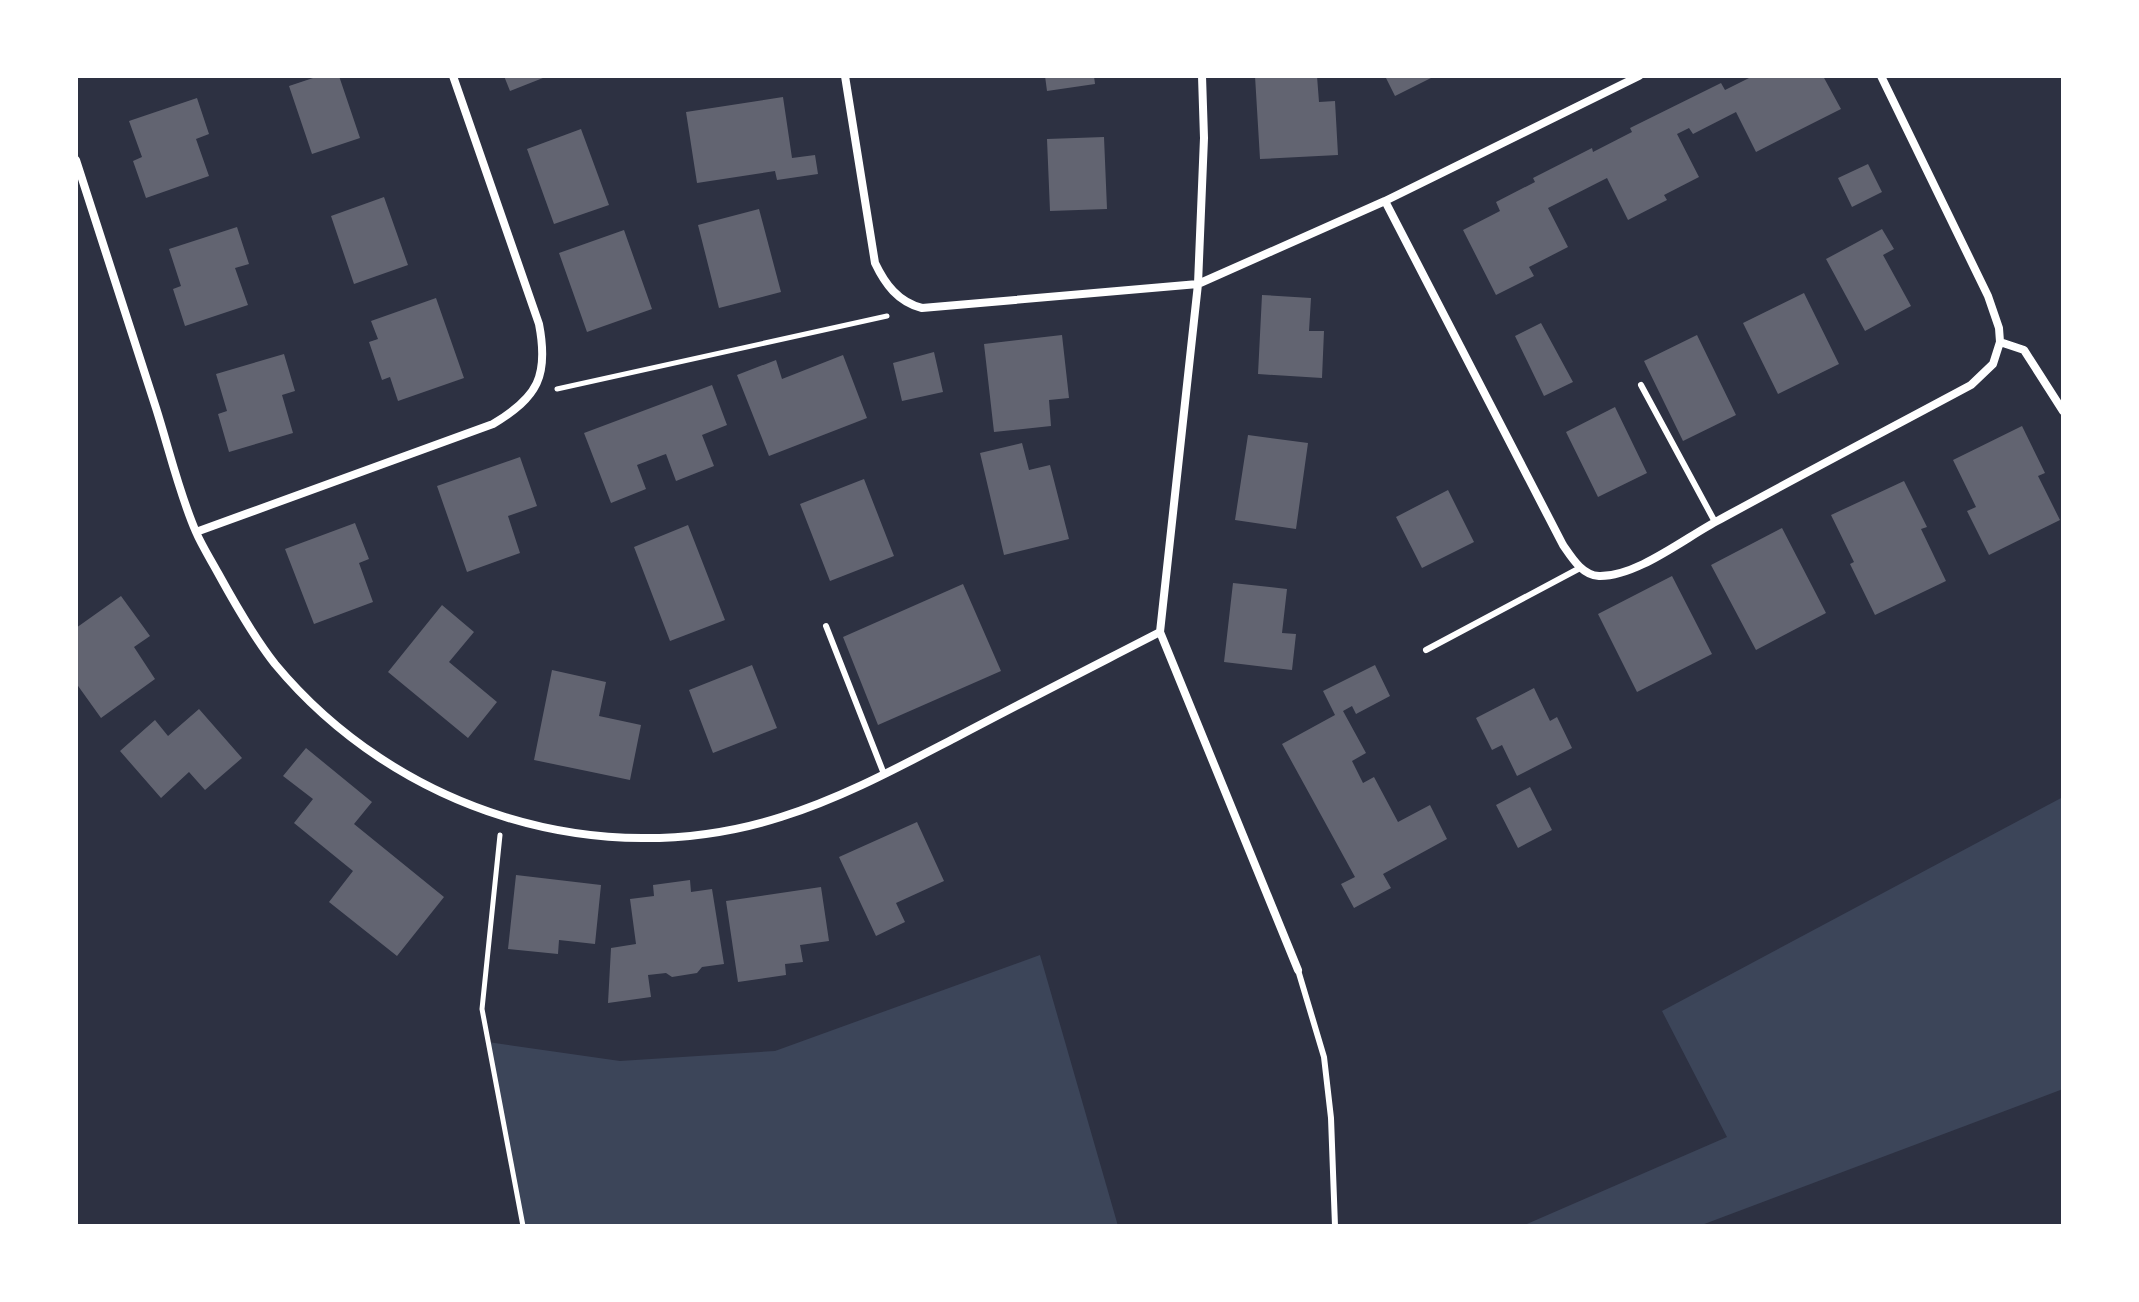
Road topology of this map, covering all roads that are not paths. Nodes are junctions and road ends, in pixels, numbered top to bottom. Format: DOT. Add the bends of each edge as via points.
graph roads {
  1 [pos="453,76"];
  2 [pos="845,76"];
  3 [pos="1202,76"];
  4 [pos="1639,76"];
  5 [pos="1881,76"];
  6 [pos="76,160"];
  7 [pos="1385,201"];
  8 [pos="1198,284"];
  9 [pos="2000,342"];
  10 [pos="1641,385"];
  11 [pos="2063,411"];
  12 [pos="1715,522"];
  13 [pos="196,532"];
  14 [pos="1580,568"];
  15 [pos="826,626"];
  16 [pos="1160,632"];
  17 [pos="1426,650"];
  18 [pos="884,774"];
  19 [pos="1298,970"];
  20 [pos="1335,1226"];
  1 -- 13 [label="street" via="539,324 542,369 533,394 493,424"];
  2 -- 8 [label="street" via="875,263 899,297 922,308"];
  3 -- 8 [label="street"];
  4 -- 7 [label="street"];
  5 -- 9 [label="street" via="1988,296"];
  6 -- 13 [label="street"];
  7 -- 8 [label="street"];
  7 -- 14 [label="street" via="1563,545"];
  8 -- 16 [label="street"];
  9 -- 11 [label="street" via="2024,350"];
  9 -- 12 [label="street" via="1993,364 1971,385"];
  10 -- 12 [label="lane"];
  12 -- 14 [label="street" via="1634,568 1601,576"];
  13 -- 18 [label="street" via="275,663 318,707 407,775 502,818 606,837 683,836 778,819"];
  14 -- 17 [label="lane"];
  15 -- 18 [label="lane"];
  16 -- 18 [label="street"];
  16 -- 19 [label="street"];
  19 -- 20 [label="lane" via="1324,1057"];
}
